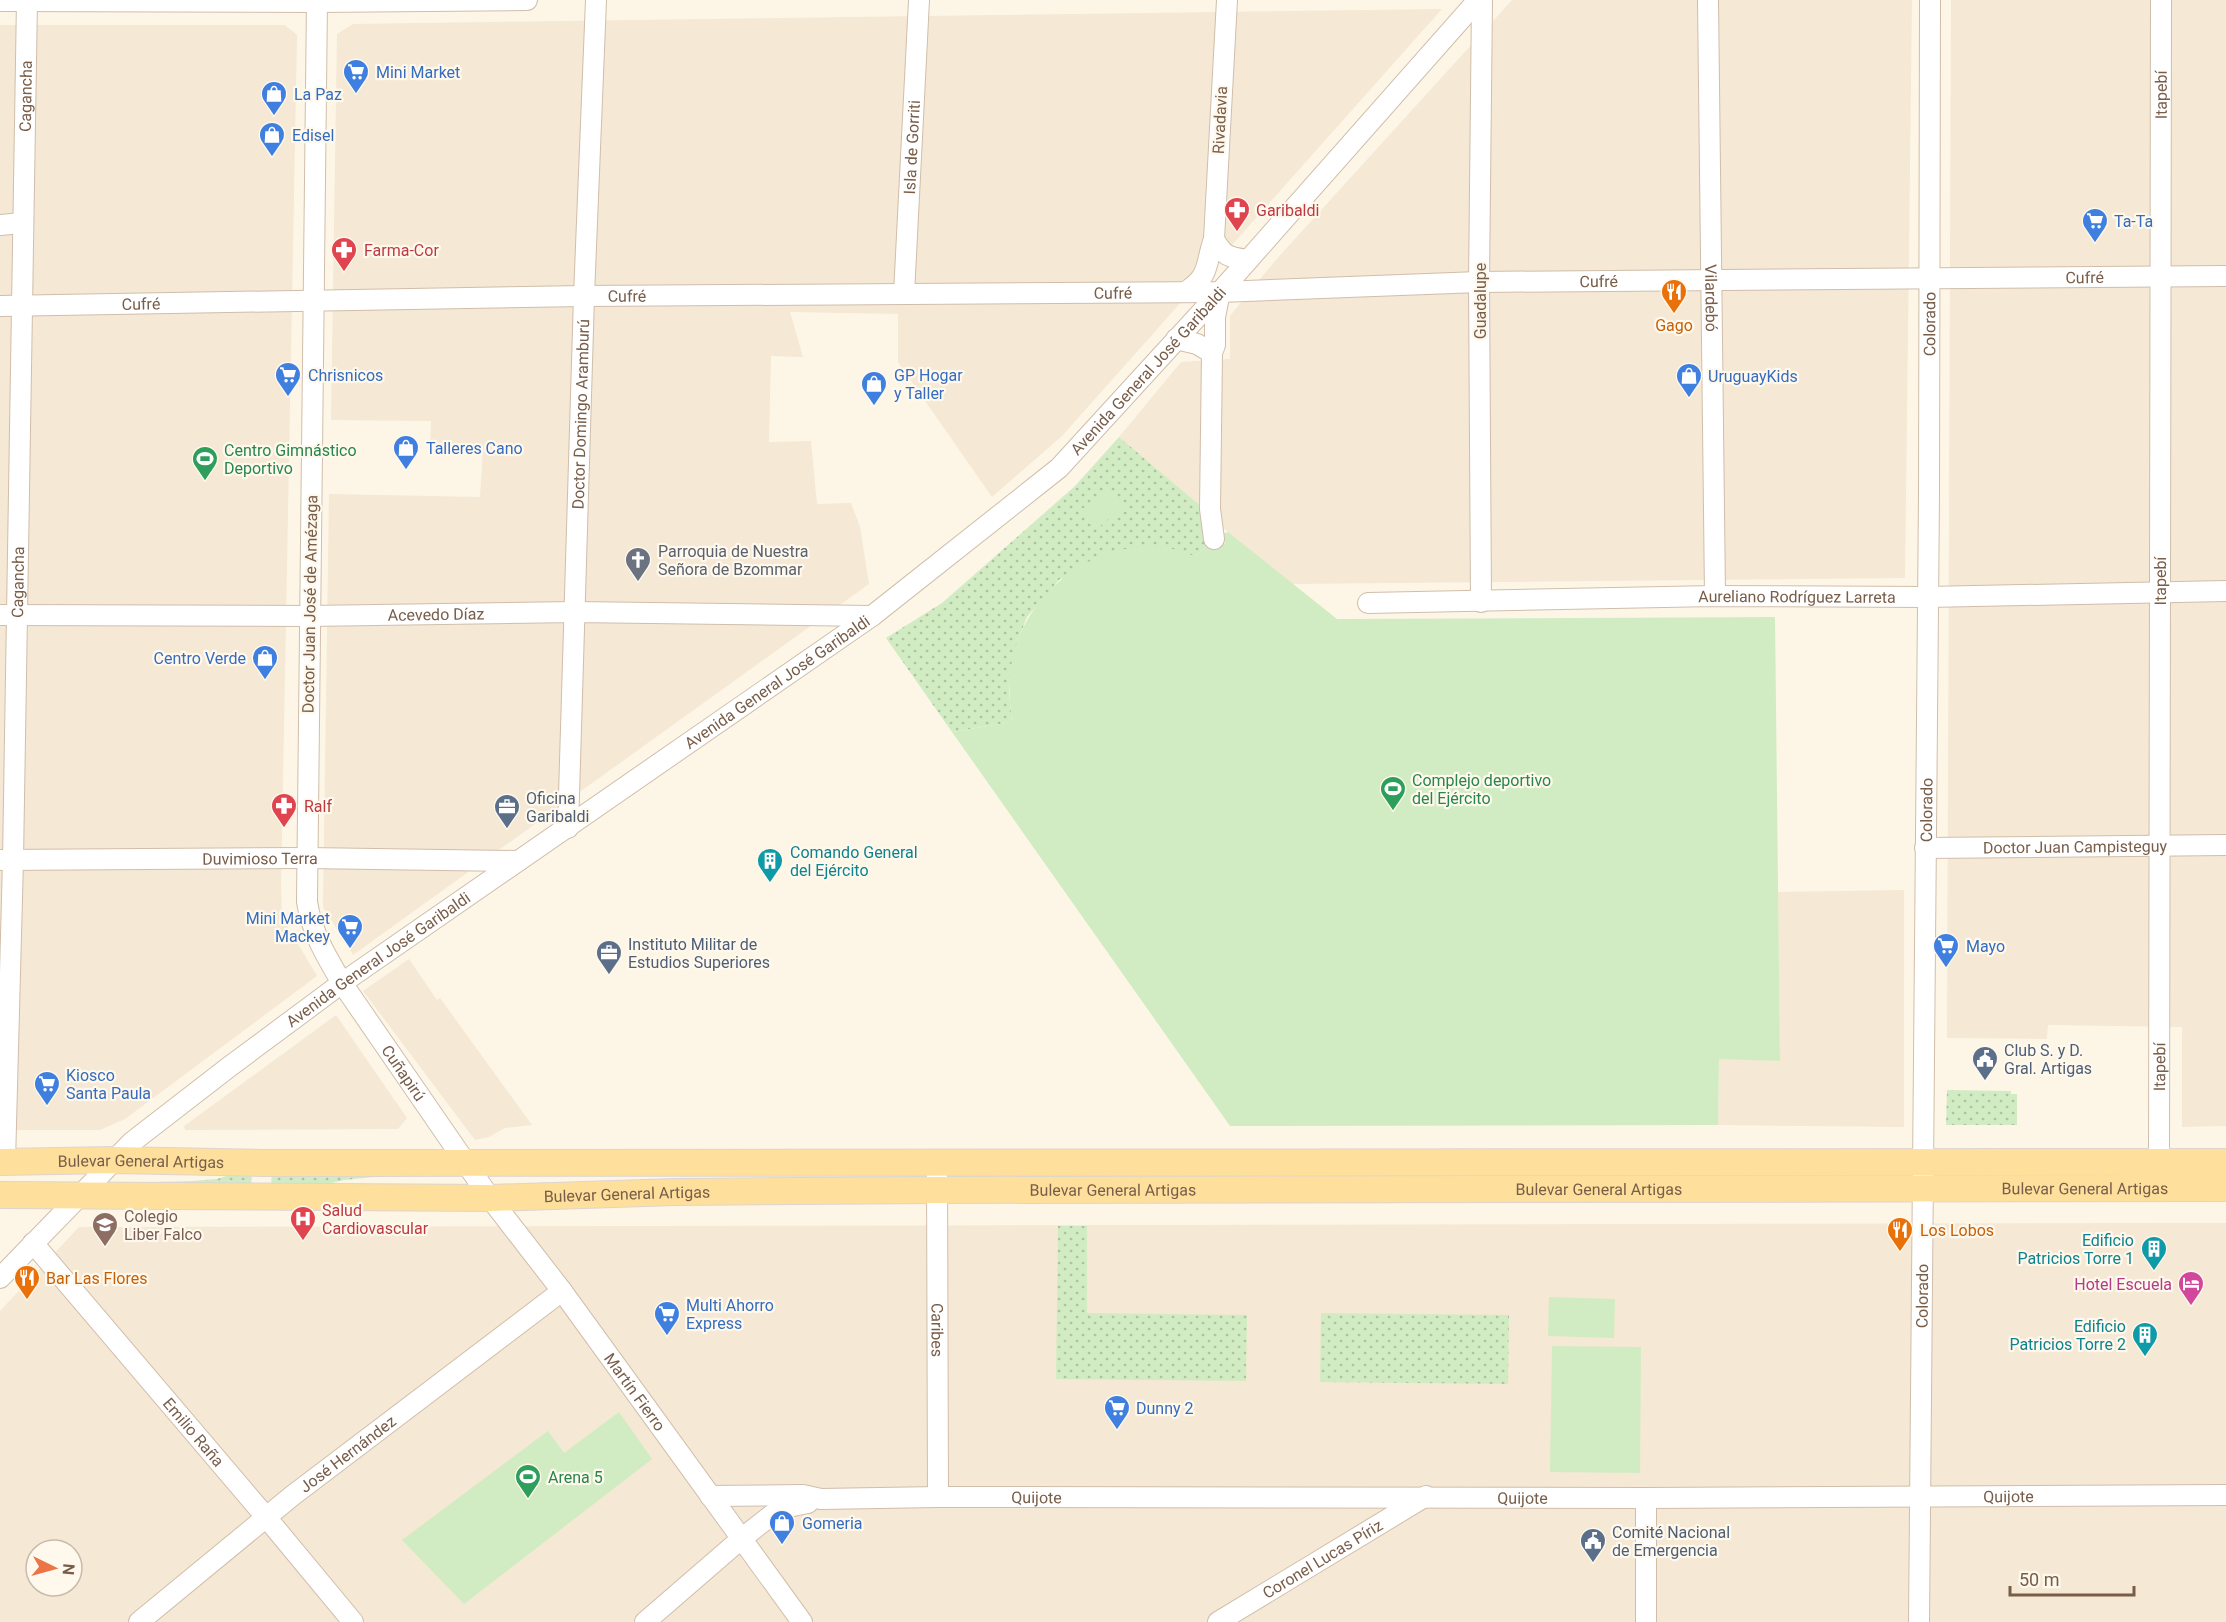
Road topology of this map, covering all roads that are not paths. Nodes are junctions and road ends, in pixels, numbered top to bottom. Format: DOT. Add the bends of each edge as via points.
graph roads {
  1 [pos="27,0"];
  2 [pos="527,0"];
  3 [pos="596,0"];
  4 [pos="919,0"];
  5 [pos="1227,0"];
  6 [pos="1478,0"];
  7 [pos="1482,0"];
  8 [pos="1708,0"];
  9 [pos="1930,0"];
  10 [pos="2161,0"];
  11 [pos="0,1"];
  12 [pos="318,1"];
  13 [pos="22,223"];
  14 [pos="0,225"];
  15 [pos="1214,239"];
  16 [pos="1248,260"];
  17 [pos="2226,276"];
  18 [pos="2161,277"];
  19 [pos="1930,278"];
  20 [pos="1711,280"];
  21 [pos="1479,282"];
  22 [pos="1185,292"];
  23 [pos="1220,292"];
  24 [pos="904,294"];
  25 [pos="584,296"];
  26 [pos="312,302"];
  27 [pos="21,305"];
  28 [pos="0,306"];
  29 [pos="1176,339"];
  30 [pos="1212,353"];
  31 [pos="10,454"];
  32 [pos="1214,539"];
  33 [pos="2161,591"];
  34 [pos="2226,591"];
  35 [pos="1714,597"];
  36 [pos="1928,597"];
  37 [pos="1481,602"];
  38 [pos="1368,603"];
  39 [pos="575,612"];
  40 [pos="9,615"];
  41 [pos="309,616"];
  42 [pos="872,616"];
  43 [pos="568,828"];
  44 [pos="2226,845"];
  45 [pos="2158,847"];
  46 [pos="1925,848"];
  47 [pos="307,858"];
  48 [pos="6,860"];
  49 [pos="518,861"];
  50 [pos="342,983"];
  51 [pos="114,1160"];
  52 [pos="466,1162"];
  53 [pos="1923,1162"];
  54 [pos="2226,1162"];
  55 [pos="223,1163"];
  56 [pos="263,1163"];
  57 [pos="2159,1163"];
  58 [pos="937,1164"];
  59 [pos="2,1168"];
  60 [pos="1922,1188"];
  61 [pos="2226,1188"];
  62 [pos="937,1190"];
  63 [pos="0,1195"];
  64 [pos="79,1196"];
  65 [pos="263,1197"];
  66 [pos="332,1198"];
  67 [pos="490,1198"];
  68 [pos="33,1243"];
  69 [pos="0,1278"];
  70 [pos="562,1291"];
  71 [pos="2226,1495"];
  72 [pos="710,1496"];
  73 [pos="1426,1496"];
  74 [pos="938,1497"];
  75 [pos="1920,1497"];
  76 [pos="1646,1498"];
  77 [pos="820,1499"];
  78 [pos="266,1517"];
  79 [pos="741,1539"];
  80 [pos="139,1622"];
  81 [pos="353,1622"];
  82 [pos="645,1622"];
  83 [pos="802,1622"];
  84 [pos="1218,1622"];
  85 [pos="1646,1622"];
  86 [pos="1919,1622"];
  1 -- 11 [label="street"];
  1 -- 12 [label="street"];
  1 -- 13 [label="street, Cagancha"];
  2 -- 12 [label="street"];
  3 -- 25 [label="street, Doctor Domingo Aramburú"];
  4 -- 24 [label="street, Isla de Gorriti"];
  5 -- 15 [label="street, Rivadavia"];
  6 -- 16 [label="street, Avenida General José Garibaldi"];
  7 -- 21 [label="street, Guadalupe"];
  8 -- 20 [label="street, Vilardebó"];
  9 -- 19 [label="street, Colorado"];
  10 -- 18 [label="street, Itapebí"];
  12 -- 26 [label="street, Doctor Juan José de Amézaga"];
  13 -- 14 [label="street"];
  13 -- 27 [label="street, Cagancha"];
  15 -- 16 [label="street" via="1223,253"];
  15 -- 22 [label="street, Rivadavia" via="1205,274"];
  16 -- 23 [label="street, Avenida General José Garibaldi"];
  17 -- 18 [label="street, Cufré"];
  18 -- 19 [label="street, Cufré"];
  18 -- 33 [label="street, Itapebí"];
  19 -- 20 [label="street, Cufré"];
  19 -- 36 [label="street, Colorado"];
  20 -- 21 [label="street, Cufré"];
  20 -- 35 [label="street, Vilardebó"];
  21 -- 23 [label="street, Cufré"];
  21 -- 37 [label="street, Guadalupe"];
  22 -- 23 [label="street, Cufré"];
  22 -- 24 [label="street, Cufré"];
  23 -- 29 [label="street, Avenida General José Garibaldi"];
  23 -- 30 [label="street"];
  24 -- 25 [label="street, Cufré"];
  25 -- 26 [label="street, Cufré"];
  25 -- 39 [label="street, Doctor Domingo Aramburú"];
  26 -- 27 [label="street, Cufré"];
  26 -- 41 [label="street, Doctor Juan José de Amézaga"];
  27 -- 28 [label="street, Cufré"];
  27 -- 31 [label="street, Cagancha"];
  29 -- 30 [label="street"];
  29 -- 42 [label="street, Avenida General José Garibaldi" via="1059,468"];
  30 -- 32 [label="street" via="1210,509"];
  31 -- 40 [label="street, Cagancha"];
  33 -- 34 [label="street, Aureliano Rodríguez Larreta"];
  33 -- 36 [label="street, Aureliano Rodríguez Larreta"];
  33 -- 45 [label="street, Itapebí"];
  35 -- 36 [label="street, Aureliano Rodríguez Larreta"];
  35 -- 37 [label="street, Aureliano Rodríguez Larreta"];
  36 -- 46 [label="street, Colorado"];
  37 -- 38 [label="street, Aureliano Rodríguez Larreta"];
  39 -- 41 [label="street, Acevedo Díaz"];
  39 -- 42 [label="street, Acevedo Díaz"];
  39 -- 43 [label="street, Doctor Domingo Aramburú"];
  40 -- 41 [label="street, Acevedo Díaz"];
  40 -- 48 [label="street, Cagancha"];
  41 -- 47 [label="street, Doctor Juan José de Amézaga"];
  42 -- 43 [label="street, Avenida General José Garibaldi"];
  43 -- 49 [label="street, Avenida General José Garibaldi"];
  44 -- 45 [label="street, Doctor Juan Campisteguy"];
  45 -- 46 [label="street, Doctor Juan Campisteguy"];
  45 -- 57 [label="street, Itapebí"];
  46 -- 53 [label="street, Colorado"];
  47 -- 48 [label="street, Duvimioso Terra"];
  47 -- 49 [label="street, Duvimioso Terra"];
  47 -- 50 [label="street, Doctor Juan José de Amézaga" via="310,922 319,946"];
  48 -- 59 [label="street, Cagancha"];
  49 -- 50 [label="street, Avenida General José Garibaldi"];
  50 -- 51 [label="street, Avenida General José Garibaldi" via="132,1142"];
  50 -- 52 [label="street, Cuñapirú"];
  51 -- 55 [label="main road, Bulevar General Artigas"];
  51 -- 59 [label="main road, Bulevar General Artigas"];
  51 -- 64 [label="street, Avenida General José Garibaldi"];
  52 -- 56 [label="main road, Bulevar General Artigas"];
  52 -- 58 [label="main road, Bulevar General Artigas"];
  52 -- 66 [label="main road" via="451,1179 370,1182"];
  52 -- 67 [label="street, Martín Fierro"];
  53 -- 57 [label="main road, Bulevar General Artigas"];
  53 -- 58 [label="main road, Bulevar General Artigas"];
  53 -- 60 [label="street, Colorado"];
  54 -- 57 [label="main road, Bulevar General Artigas"];
  55 -- 56 [label="main road, Bulevar General Artigas"];
  55 -- 64 [label="main road" via="198,1175 117,1177"];
  56 -- 65 [label="street"];
  58 -- 62 [label="street, Caribes"];
  60 -- 61 [label="main road, Bulevar General Artigas"];
  60 -- 62 [label="main road, Bulevar General Artigas"];
  60 -- 75 [label="street, Colorado"];
  62 -- 67 [label="main road, Bulevar General Artigas"];
  62 -- 74 [label="street, Caribes"];
  63 -- 64 [label="main road, Bulevar General Artigas"];
  64 -- 65 [label="main road, Bulevar General Artigas"];
  64 -- 68 [label="street, Avenida General José Garibaldi"];
  65 -- 66 [label="main road, Bulevar General Artigas"];
  66 -- 67 [label="main road, Bulevar General Artigas"];
  67 -- 70 [label="street, Martín Fierro"];
  68 -- 69 [label="street, Avenida General José Garibaldi"];
  68 -- 78 [label="street, Emilio Raña"];
  70 -- 72 [label="street, Martín Fierro"];
  70 -- 78 [label="street, José Hernández"];
  71 -- 75 [label="street, Quijote"];
  72 -- 77 [label="street, Quijote" via="803,1495"];
  72 -- 79 [label="street, Martín Fierro"];
  73 -- 74 [label="street, Quijote"];
  73 -- 76 [label="street, Quijote"];
  73 -- 84 [label="street, Coronel Lucas Píriz"];
  74 -- 77 [label="street, Quijote"];
  75 -- 76 [label="street, Quijote"];
  75 -- 86 [label="street, Colorado"];
  76 -- 85 [label="street"];
  77 -- 79 [label="street, Quijote" via="780,1510"];
  78 -- 80 [label="street, José Hernández"];
  78 -- 81 [label="street, Emilio Raña"];
  79 -- 82 [label="street, Quijote"];
  79 -- 83 [label="street, Martín Fierro"];
}
